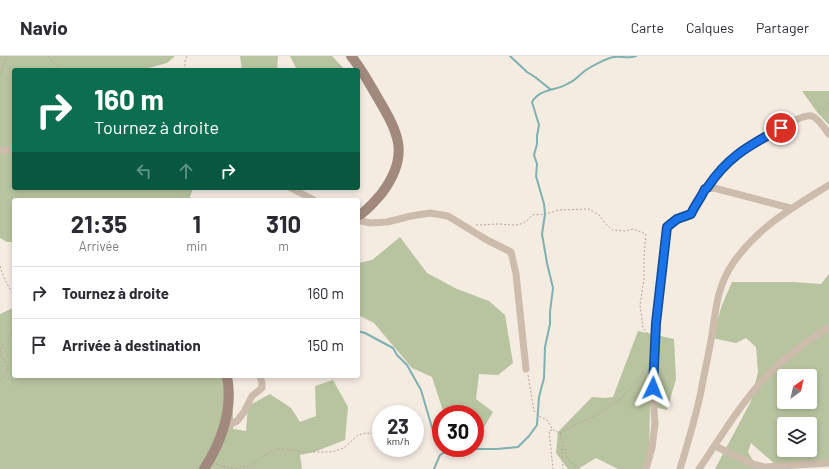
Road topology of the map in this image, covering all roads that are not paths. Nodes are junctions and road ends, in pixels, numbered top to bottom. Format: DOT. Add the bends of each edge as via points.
graph roads {
  1 [pos="351,56"];
  2 [pos="360,68"];
  3 [pos="360,68"];
  4 [pos="829,134"];
  5 [pos="0,150"];
  6 [pos="12,150"];
  7 [pos="829,185"];
  8 [pos="707,188"];
  9 [pos="295,190"];
  10 [pos="310,198"];
  11 [pos="790,208"];
  12 [pos="360,214"];
  13 [pos="360,220"];
  14 [pos="829,327"];
  15 [pos="526,370"];
  16 [pos="227,378"];
  17 [pos="261,378"];
  18 [pos="223,428"];
  19 [pos="715,446"];
  20 [pos="829,463"];
  21 [pos="206,466"];
  22 [pos="646,469"];
  23 [pos="680,469"];
  24 [pos="698,469"];
  1 -- 3 [label="street"];
  2 -- 12 [label="street" via="394,126 399,153 395,171 385,188"];
  4 -- 8 [label="street" via="814,117 803,117 791,122 754,142 733,158 717,173"];
  5 -- 6 [label="street"];
  7 -- 11 [label="street"];
  8 -- 11 [label="street"];
  8 -- 22 [label="street" via="691,214 677,219 667,227 655,342 655,424"];
  9 -- 10 [label="street"];
  11 -- 23 [label="street" via="758,234 733,263 721,284 714,310 702,388"];
  13 -- 15 [label="street" via="386,222 430,213 448,216 511,252 516,274"];
  14 -- 19 [label="street" via="777,367 744,404"];
  16 -- 18 [label="street" via="229,403"];
  17 -- 18 [label="street" via="262,388 252,396 244,412 237,421"];
  18 -- 21 [label="street"];
  19 -- 20 [label="street" via="765,467"];
  19 -- 24 [label="street"];
}
